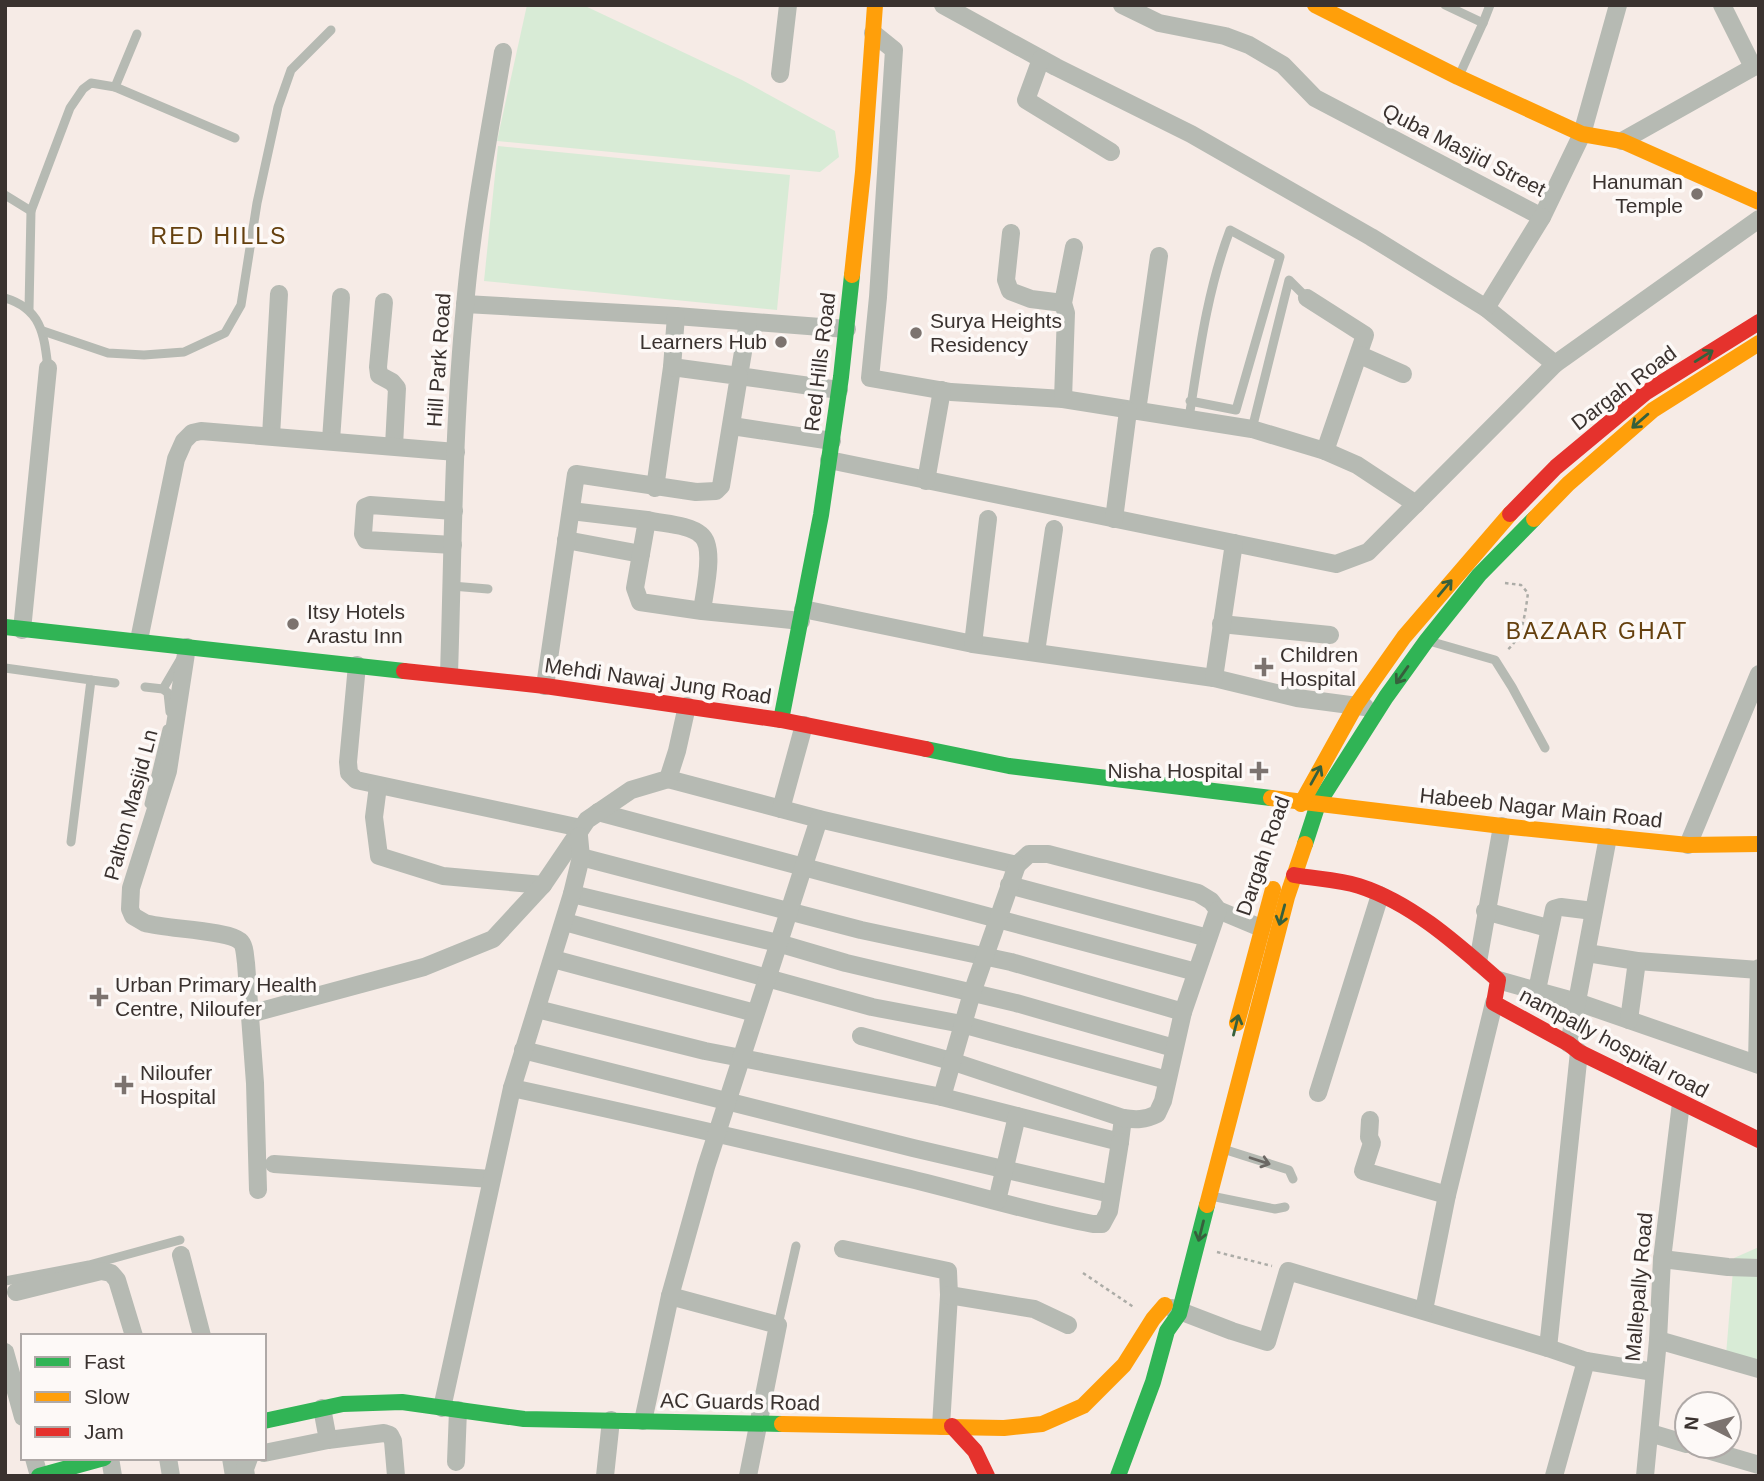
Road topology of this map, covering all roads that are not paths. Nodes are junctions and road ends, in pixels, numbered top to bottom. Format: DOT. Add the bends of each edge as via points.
graph roads {
  1 [pos="788,5"];
  2 [pos="874,5"];
  3 [pos="943,5"];
  4 [pos="1122,5"];
  5 [pos="1315,5"];
  6 [pos="1445,5"];
  7 [pos="1490,5"];
  8 [pos="1619,5"];
  9 [pos="1722,5"];
  10 [pos="1483,23"];
  11 [pos="331,30"];
  12 [pos="873,33"];
  13 [pos="137,34"];
  14 [pos="503,52"];
  15 [pos="1041,59"];
  16 [pos="1756,66"];
  17 [pos="780,74"];
  18 [pos="1458,77"];
  19 [pos="115,87"];
  20 [pos="1582,134"];
  21 [pos="235,138"];
  22 [pos="1622,141"];
  23 [pos="1111,152"];
  24 [pos="5,195"];
  25 [pos="1759,202"];
  26 [pos="31,211"];
  27 [pos="1542,218"];
  28 [pos="1759,219"];
  29 [pos="1011,233"];
  30 [pos="1074,247"];
  31 [pos="1159,256"];
  32 [pos="279,294"];
  33 [pos="341,297"];
  34 [pos="5,298"];
  35 [pos="1307,298"];
  36 [pos="384,302"];
  37 [pos="1063,303"];
  38 [pos="465,304"];
  39 [pos="1486,308"];
  40 [pos="29,309"];
  41 [pos="676,316"];
  42 [pos="748,322"];
  43 [pos="1759,322"];
  44 [pos="848,329"];
  45 [pos="43,331"];
  46 [pos="1759,343"];
  47 [pos="1360,355"];
  48 [pos="1555,364"];
  49 [pos="672,367"];
  50 [pos="48,368"];
  51 [pos="1403,374"];
  52 [pos="739,376"];
  53 [pos="839,390"];
  54 [pos="942,390"];
  55 [pos="1063,399"];
  56 [pos="1190,410"];
  57 [pos="1132,411"];
  58 [pos="732,426"];
  59 [pos="1252,429"];
  60 [pos="271,436"];
  61 [pos="331,440"];
  62 [pos="832,441"];
  63 [pos="394,446"];
  64 [pos="1325,451"];
  65 [pos="456,452"];
  66 [pos="829,460"];
  67 [pos="926,481"];
  68 [pos="655,488"];
  69 [pos="1416,504"];
  70 [pos="448,510"];
  71 [pos="571,511"];
  72 [pos="988,519"];
  73 [pos="1114,519"];
  74 [pos="647,520"];
  75 [pos="1054,529"];
  76 [pos="566,540"];
  77 [pos="1234,543"];
  78 [pos="447,545"];
  79 [pos="641,554"];
  80 [pos="452,586"];
  81 [pos="488,589"];
  82 [pos="702,611"];
  83 [pos="802,615"];
  84 [pos="1221,624"];
  85 [pos="14,629"];
  86 [pos="1330,635"];
  87 [pos="139,640"];
  88 [pos="1427,640"];
  89 [pos="973,644"];
  90 [pos="187,647"];
  91 [pos="1036,652"];
  92 [pos="357,665"];
  93 [pos="5,668"];
  94 [pos="449,674"];
  95 [pos="1759,674"];
  96 [pos="1214,678"];
  97 [pos="91,680"];
  98 [pos="116,683"];
  99 [pos="545,686"];
  100 [pos="145,687"];
  101 [pos="163,689"];
  102 [pos="1356,705"];
  103 [pos="687,706"];
  104 [pos="1379,710"];
  105 [pos="781,720"];
  106 [pos="804,724"];
  107 [pos="1545,748"];
  108 [pos="668,779"];
  109 [pos="378,786"];
  110 [pos="1318,804"];
  111 [pos="1299,808"];
  112 [pos="780,809"];
  113 [pos="598,813"];
  114 [pos="818,819"];
  115 [pos="1502,826"];
  116 [pos="580,832"];
  117 [pos="1608,837"];
  118 [pos="1290,838"];
  119 [pos="71,842"];
  120 [pos="1759,844"];
  121 [pos="1688,845"];
  122 [pos="138,852"];
  123 [pos="581,858"];
  124 [pos="1017,865"];
  125 [pos="804,868"];
  126 [pos="1294,875"];
  127 [pos="543,885"];
  128 [pos="1009,885"];
  129 [pos="572,894"];
  130 [pos="1380,895"];
  131 [pos="1218,910"];
  132 [pos="788,911"];
  133 [pos="1486,911"];
  134 [pos="1592,911"];
  135 [pos="997,920"];
  136 [pos="565,922"];
  137 [pos="1261,928"];
  138 [pos="1548,928"];
  139 [pos="1208,938"];
  140 [pos="778,943"];
  141 [pos="1587,953"];
  142 [pos="985,956"];
  143 [pos="554,959"];
  144 [pos="1637,961"];
  145 [pos="1478,962"];
  146 [pos="1759,969"];
  147 [pos="1196,972"];
  148 [pos="766,978"];
  149 [pos="1497,980"];
  150 [pos="1537,990"];
  151 [pos="972,993"];
  152 [pos="1577,1002"];
  153 [pos="1494,1003"];
  154 [pos="537,1009"];
  155 [pos="1183,1012"];
  156 [pos="755,1013"];
  157 [pos="250,1014"];
  158 [pos="1629,1020"];
  159 [pos="962,1024"];
  160 [pos="1234,1034"];
  161 [pos="862,1037"];
  162 [pos="1174,1048"];
  163 [pos="1574,1048"];
  164 [pos="523,1050"];
  165 [pos="740,1059"];
  166 [pos="951,1061"];
  167 [pos="1758,1064"];
  168 [pos="1167,1080"];
  169 [pos="512,1088"];
  170 [pos="1221,1088"];
  171 [pos="1318,1093"];
  172 [pos="942,1097"];
  173 [pos="726,1100"];
  174 [pos="1681,1103"];
  175 [pos="1017,1116"];
  176 [pos="1123,1118"];
  177 [pos="1370,1120"];
  178 [pos="717,1133"];
  179 [pos="1759,1140"];
  180 [pos="1120,1142"];
  181 [pos="1222,1148"];
  182 [pos="274,1164"];
  183 [pos="1005,1167"];
  184 [pos="1293,1179"];
  185 [pos="491,1180"];
  186 [pos="258,1190"];
  187 [pos="1111,1194"];
  188 [pos="1447,1195"];
  189 [pos="1209,1196"];
  190 [pos="997,1201"];
  191 [pos="1285,1207"];
  192 [pos="796,1246"];
  193 [pos="180,1247"];
  194 [pos="843,1249"];
  195 [pos="1662,1259"];
  196 [pos="1759,1268"];
  197 [pos="11,1287"];
  198 [pos="949,1295"];
  199 [pos="670,1296"];
  200 [pos="1172,1308"];
  201 [pos="1424,1310"];
  202 [pos="778,1325"];
  203 [pos="1068,1325"];
  204 [pos="133,1334"];
  205 [pos="202,1334"];
  206 [pos="1658,1340"];
  207 [pos="1548,1348"];
  208 [pos="5,1352"];
  209 [pos="1586,1361"];
  210 [pos="1759,1369"];
  211 [pos="1654,1372"];
  212 [pos="322,1408"];
  213 [pos="450,1409"];
  214 [pos="21,1410"];
  215 [pos="611,1420"];
  216 [pos="266,1421"];
  217 [pos="643,1421"];
  218 [pos="757,1424"];
  219 [pos="946,1426"];
  220 [pos="1650,1433"];
  221 [pos="328,1440"];
  222 [pos="1673,1440"];
  223 [pos="266,1452"];
  224 [pos="96,1460"];
  225 [pos="101,1460"];
  226 [pos="1742,1460"];
  227 [pos="456,1462"];
  228 [pos="1759,1465"];
  229 [pos="39,1476"];
  230 [pos="113,1476"];
  231 [pos="396,1476"];
  232 [pos="605,1476"];
  233 [pos="748,1476"];
  234 [pos="986,1476"];
  235 [pos="1118,1476"];
  236 [pos="1554,1476"];
  237 [pos="1645,1476"];
  1 -- 17 [label="street"];
  2 -- 12 [label="main road, Red Hills Road"];
  3 -- 15 [label="street"];
  4 -- 27 [label="street, Quba Masjid Street" via="1159,23 1249,45 1283,65 1315,98"];
  5 -- 18 [label="main road"];
  6 -- 10 [label="lane"];
  7 -- 10 [label="lane"];
  8 -- 20 [label="street, Quba Masjid Street"];
  9 -- 16 [label="street"];
  10 -- 18 [label="lane"];
  11 -- 45 [label="lane" via="291,70 278,107 241,305 225,333 184,352 144,355 108,353"];
  12 -- 44 [label="main road, Red Hills Road"];
  12 -- 54 [label="street" via="894,50 870,378"];
  13 -- 19 [label="lane"];
  14 -- 38 [label="street, Hill Park Road"];
  15 -- 23 [label="street" via="1026,100"];
  15 -- 39 [label="street" via="1191,134"];
  16 -- 22 [label="street"];
  18 -- 20 [label="main road"];
  19 -- 21 [label="lane"];
  19 -- 26 [label="lane" via="91,83 70,108"];
  20 -- 22 [label="main road"];
  20 -- 27 [label="street, Quba Masjid Street"];
  22 -- 25 [label="main road"];
  24 -- 26 [label="lane"];
  26 -- 40 [label="lane"];
  27 -- 39 [label="street"];
  28 -- 48 [label="street"];
  29 -- 37 [label="street" via="1006,280 1010,291"];
  30 -- 37 [label="street"];
  31 -- 57 [label="street"];
  32 -- 60 [label="street"];
  33 -- 61 [label="street"];
  34 -- 40 [label="lane"];
  35 -- 47 [label="street" via="1365,335"];
  35 -- 59 [label="lane" via="1289,280"];
  36 -- 63 [label="street" via="378,367 379,375 397,388"];
  37 -- 55 [label="street"];
  38 -- 41 [label="street"];
  38 -- 65 [label="street, Hill Park Road"];
  39 -- 48 [label="street"];
  40 -- 45 [label="lane"];
  41 -- 42 [label="street"];
  41 -- 49 [label="street"];
  42 -- 44 [label="street"];
  42 -- 52 [label="street"];
  102 -- 43 [label="main road, Dargah Road, one-way" via="1455,576 1556,467 1645,393"];
  44 -- 53 [label="main road, Red Hills Road"];
  45 -- 50 [label="lane"];
  46 -- 88 [label="main road, Dargah Road, one-way" via="1653,410 1568,484 1479,575"];
  47 -- 51 [label="street"];
  47 -- 64 [label="street"];
  48 -- 69 [label="street"];
  49 -- 52 [label="street"];
  49 -- 68 [label="street"];
  50 -- 85 [label="street"];
  52 -- 53 [label="street"];
  52 -- 58 [label="street"];
  53 -- 62 [label="main road, Red Hills Road"];
  54 -- 55 [label="street"];
  54 -- 67 [label="street"];
  55 -- 57 [label="street"];
  56 -- 56 [label="lane" via="1207,308 1230,230 1280,257 1236,410"];
  56 -- 57 [label="street"];
  56 -- 59 [label="street"];
  57 -- 73 [label="street"];
  58 -- 62 [label="street"];
  58 -- 68 [label="street" via="716,491"];
  59 -- 64 [label="street"];
  60 -- 61 [label="street"];
  60 -- 87 [label="street" via="201,431 184,441 170,480"];
  61 -- 63 [label="street"];
  62 -- 66 [label="main road, Red Hills Road"];
  63 -- 65 [label="street"];
  64 -- 69 [label="street" via="1357,464"];
  65 -- 70 [label="street, Hill Park Road"];
  66 -- 67 [label="street"];
  66 -- 83 [label="main road, Red Hills Road"];
  67 -- 73 [label="street"];
  68 -- 71 [label="street" via="576,474"];
  69 -- 77 [label="street" via="1368,552 1336,564"];
  70 -- 78 [label="street, Hill Park Road"];
  70 -- 78 [label="street" via="370,505 365,507 363,534 366,540"];
  71 -- 74 [label="street"];
  71 -- 76 [label="street"];
  72 -- 89 [label="street"];
  73 -- 77 [label="street"];
  74 -- 79 [label="street"];
  74 -- 82 [label="street" via="693,530 707,542"];
  75 -- 91 [label="street"];
  76 -- 79 [label="street"];
  76 -- 99 [label="street"];
  77 -- 84 [label="street"];
  78 -- 80 [label="street, Hill Park Road"];
  79 -- 82 [label="street" via="635,588 640,602"];
  80 -- 81 [label="lane"];
  80 -- 94 [label="street, Hill Park Road"];
  82 -- 83 [label="street"];
  83 -- 89 [label="street"];
  83 -- 105 [label="main road, Red Hills Road"];
  84 -- 86 [label="street"];
  84 -- 96 [label="street"];
  85 -- 87 [label="main road, Mehdi Nawaj Jung Road"];
  87 -- 90 [label="main road, Mehdi Nawaj Jung Road"];
  88 -- 104 [label="main road, Dargah Road, one-way"];
  88 -- 107 [label="lane" via="1495,660"];
  89 -- 91 [label="street"];
  90 -- 92 [label="main road, Mehdi Nawaj Jung Road"];
  90 -- 101 [label="lane"];
  90 -- 157 [label="street, Palton Masjid Ln" via="168,771 129,900 133,916 145,923 225,936 242,944"];
  91 -- 96 [label="street"];
  92 -- 94 [label="main road, Mehdi Nawaj Jung Road"];
  92 -- 109 [label="street" via="349,773 356,780"];
  93 -- 97 [label="lane"];
  94 -- 99 [label="main road, Mehdi Nawaj Jung Road"];
  95 -- 121 [label="street"];
  96 -- 102 [label="street" via="1297,698"];
  97 -- 98 [label="lane"];
  97 -- 119 [label="lane"];
  99 -- 103 [label="main road, Mehdi Nawaj Jung Road"];
  100 -- 101 [label="lane"];
  101 -- 122 [label="lane" via="170,695 170,710"];
  102 -- 104 [label="street"];
  111 -- 102 [label="main road, Dargah Road, one-way"];
  103 -- 105 [label="main road, Mehdi Nawaj Jung Road"];
  103 -- 108 [label="street"];
  104 -- 110 [label="main road, Dargah Road"];
  105 -- 106 [label="main road, Mehdi Nawaj Jung Road"];
  106 -- 111 [label="main road, Mehdi Nawaj Jung Road" via="1009,766"];
  106 -- 112 [label="street"];
  108 -- 112 [label="street"];
  108 -- 113 [label="street" via="631,790"];
  109 -- 116 [label="street"];
  109 -- 127 [label="street" via="374,817 379,856 443,876"];
  110 -- 111 [label="main road, Habeeb Nagar Main Road"];
  110 -- 115 [label="main road, Habeeb Nagar Main Road"];
  110 -- 126 [label="main road, Dargah Road"];
  112 -- 114 [label="street"];
  113 -- 116 [label="street"];
  113 -- 125 [label="street"];
  114 -- 124 [label="street"];
  114 -- 125 [label="street"];
  115 -- 117 [label="main road, Habeeb Nagar Main Road"];
  115 -- 133 [label="street"];
  116 -- 123 [label="street"];
  116 -- 127 [label="street"];
  117 -- 121 [label="main road, Habeeb Nagar Main Road"];
  117 -- 134 [label="street"];
  118 -- 137 [label="main road, Dargah Road"];
  120 -- 121 [label="main road, Habeeb Nagar Main Road"];
  123 -- 129 [label="street"];
  123 -- 132 [label="street"];
  124 -- 128 [label="street"];
  124 -- 131 [label="street" via="1029,854 1048,854 1198,893"];
  125 -- 132 [label="street"];
  125 -- 135 [label="street"];
  126 -- 130 [label="main road, nampally hospital road" via="1357,886"];
  126 -- 181 [label="main road, Dargah Road, one-way"];
  127 -- 157 [label="street" via="493,939 475,947 424,967"];
  128 -- 135 [label="street"];
  128 -- 139 [label="street"];
  129 -- 136 [label="street"];
  129 -- 140 [label="street"];
  130 -- 145 [label="main road, nampally hospital road" via="1414,914"];
  130 -- 171 [label="street"];
  131 -- 137 [label="street"];
  131 -- 139 [label="street"];
  132 -- 140 [label="street"];
  132 -- 142 [label="street"];
  133 -- 138 [label="street"];
  133 -- 145 [label="street"];
  134 -- 138 [label="street" via="1554,909"];
  134 -- 141 [label="street"];
  135 -- 142 [label="street"];
  135 -- 147 [label="street"];
  136 -- 143 [label="street"];
  136 -- 148 [label="street"];
  160 -- 137 [label="main road, Dargah Road, one-way"];
  138 -- 150 [label="street"];
  139 -- 147 [label="street"];
  140 -- 148 [label="street"];
  140 -- 151 [label="street"];
  141 -- 144 [label="street"];
  141 -- 152 [label="street"];
  142 -- 151 [label="street"];
  142 -- 155 [label="street"];
  143 -- 154 [label="street"];
  143 -- 156 [label="street"];
  144 -- 146 [label="street"];
  144 -- 158 [label="street"];
  145 -- 149 [label="main road, nampally hospital road"];
  146 -- 167 [label="street"];
  147 -- 155 [label="street"];
  148 -- 156 [label="street"];
  148 -- 159 [label="street" via="872,1007"];
  149 -- 150 [label="street"];
  149 -- 153 [label="main road, nampally hospital road"];
  150 -- 152 [label="street"];
  151 -- 159 [label="street"];
  151 -- 162 [label="street"];
  152 -- 158 [label="street"];
  152 -- 163 [label="street"];
  153 -- 163 [label="main road, nampally hospital road"];
  153 -- 188 [label="street"];
  154 -- 164 [label="street"];
  154 -- 165 [label="street"];
  155 -- 162 [label="street"];
  156 -- 165 [label="street"];
  157 -- 186 [label="street"];
  158 -- 167 [label="street"];
  159 -- 166 [label="street"];
  159 -- 168 [label="street"];
  161 -- 166 [label="street"];
  162 -- 168 [label="street"];
  163 -- 174 [label="main road, nampally hospital road"];
  163 -- 207 [label="street"];
  164 -- 169 [label="street"];
  164 -- 173 [label="street"];
  165 -- 172 [label="street"];
  165 -- 173 [label="street"];
  166 -- 172 [label="street"];
  166 -- 176 [label="street"];
  168 -- 176 [label="street" via="1157,1114 1146,1119"];
  169 -- 178 [label="street"];
  169 -- 185 [label="street"];
  170 -- 200 [label="main road, Dargah Road"];
  172 -- 175 [label="street"];
  173 -- 178 [label="street"];
  173 -- 183 [label="street"];
  174 -- 179 [label="main road, nampally hospital road"];
  174 -- 195 [label="street, Mallepally Road"];
  175 -- 180 [label="street"];
  175 -- 183 [label="street"];
  176 -- 180 [label="street"];
  177 -- 188 [label="street" via="1372,1143 1363,1171"];
  178 -- 190 [label="street"];
  178 -- 199 [label="street"];
  180 -- 187 [label="street"];
  181 -- 184 [label="lane, one-way" via="1289,1170"];
  181 -- 189 [label="main road, Dargah Road"];
  182 -- 185 [label="street"];
  183 -- 187 [label="street"];
  183 -- 190 [label="street"];
  185 -- 213 [label="street"];
  187 -- 190 [label="street" via="1102,1224"];
  188 -- 201 [label="street"];
  189 -- 191 [label="lane"];
  189 -- 200 [label="main road, Dargah Road, one-way" via="1197,1247"];
  192 -- 202 [label="lane"];
  193 -- 197 [label="lane"];
  193 -- 205 [label="street"];
  194 -- 198 [label="street" via="948,1271"];
  195 -- 196 [label="street"];
  195 -- 206 [label="street, Mallepally Road"];
  197 -- 204 [label="street" via="111,1273"];
  198 -- 203 [label="street" via="1034,1309"];
  198 -- 219 [label="street"];
  199 -- 202 [label="street"];
  199 -- 217 [label="street"];
  200 -- 201 [label="street" via="1267,1342 1288,1270"];
  200 -- 219 [label="main road, AC Guards Road" via="1153,1320 1124,1365 1083,1406 1042,1424"];
  200 -- 235 [label="main road, Dargah Road" via="1153,1382"];
  201 -- 207 [label="street"];
  202 -- 218 [label="street"];
  206 -- 210 [label="street"];
  206 -- 211 [label="street, Mallepally Road"];
  207 -- 209 [label="street"];
  208 -- 214 [label="street"];
  209 -- 211 [label="street"];
  209 -- 236 [label="street"];
  211 -- 220 [label="street, Mallepally Road"];
  212 -- 213 [label="main road, AC Guards Road" via="402,1402"];
  212 -- 216 [label="main road, AC Guards Road"];
  212 -- 221 [label="street"];
  213 -- 215 [label="main road, AC Guards Road" via="524,1419"];
  213 -- 227 [label="street"];
  215 -- 217 [label="main road, AC Guards Road"];
  215 -- 232 [label="street"];
  217 -- 218 [label="main road, AC Guards Road"];
  218 -- 219 [label="main road, AC Guards Road"];
  218 -- 233 [label="street"];
  219 -- 234 [label="main road" via="975,1451"];
  220 -- 222 [label="street"];
  220 -- 237 [label="street, Mallepally Road"];
  221 -- 223 [label="street"];
  221 -- 231 [label="street" via="390,1435"];
  224 -- 229 [label="main road"];
  225 -- 230 [label="street"];
  226 -- 228 [label="street"];
}
